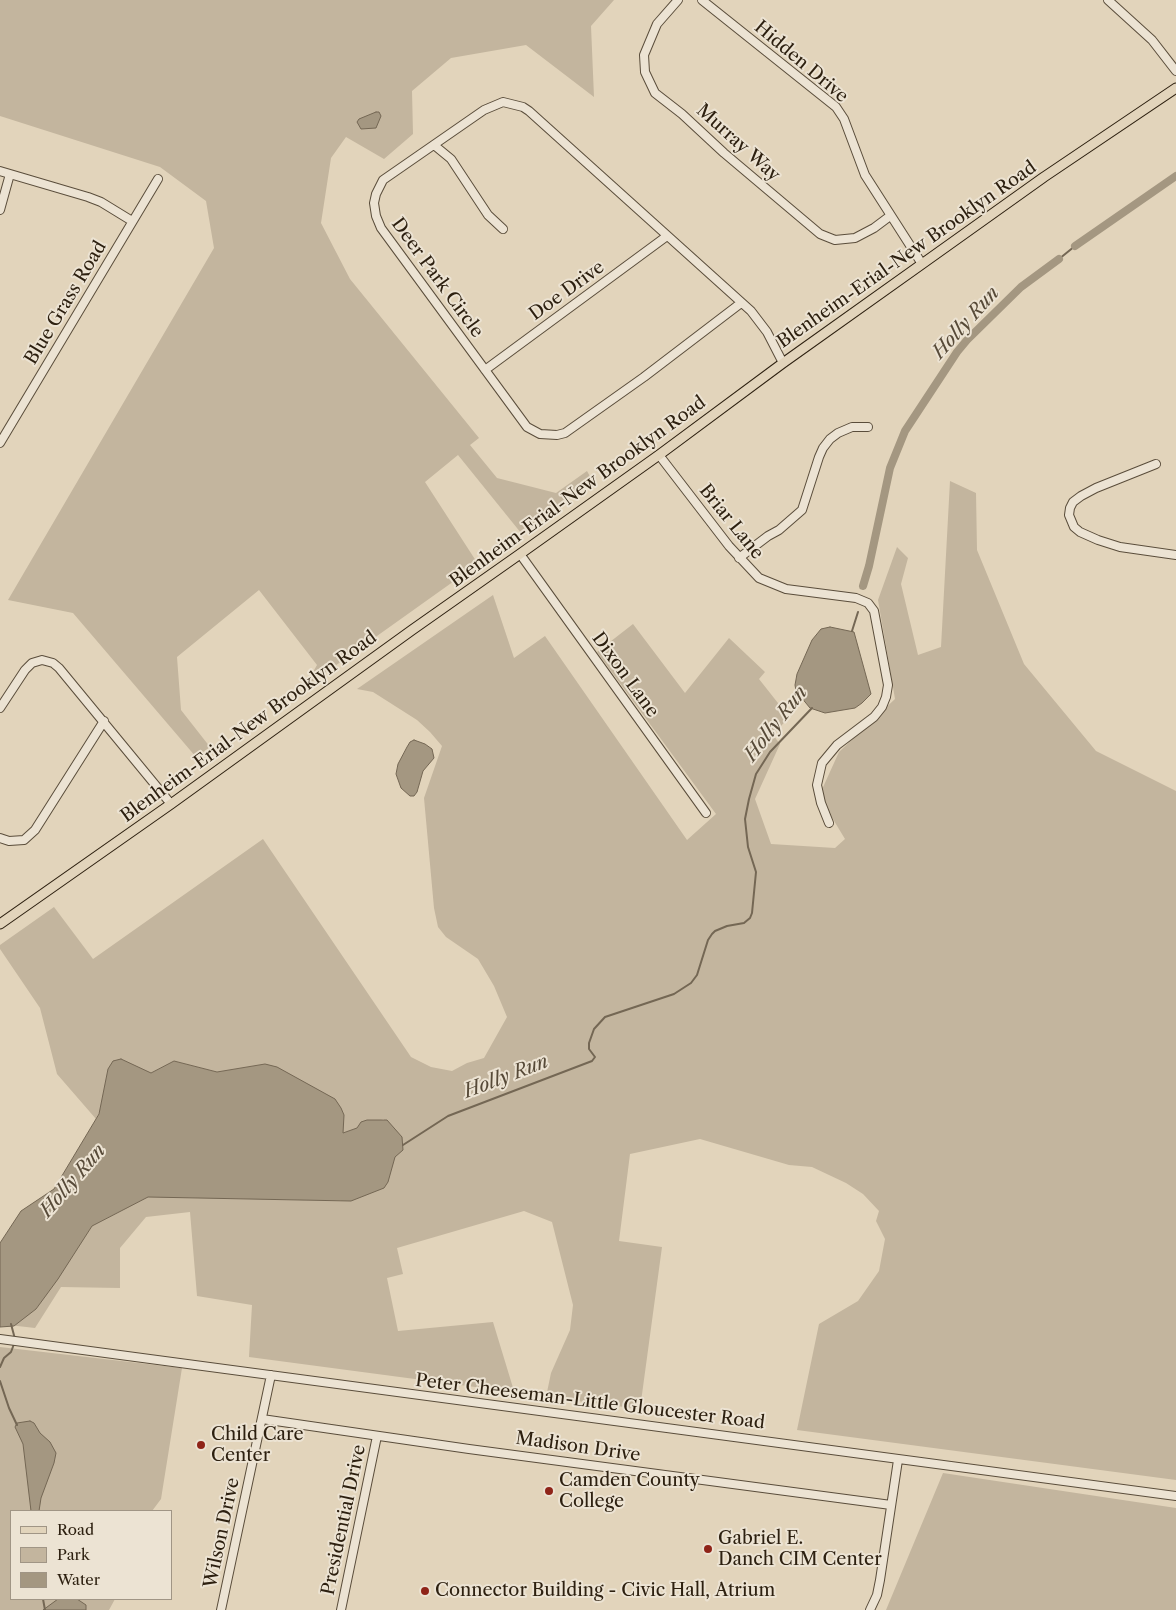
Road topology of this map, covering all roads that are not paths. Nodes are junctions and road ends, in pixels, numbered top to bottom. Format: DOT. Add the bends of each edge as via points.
graph roads {
  1 [pos="678,0"];
  2 [pos="702,0"];
  3 [pos="1108,0"];
  4 [pos="1176,71"];
  5 [pos="1176,88"];
  6 [pos="434,145"];
  7 [pos="0,172"];
  8 [pos="10,174"];
  9 [pos="158,179"];
  10 [pos="0,210"];
  11 [pos="890,216"];
  12 [pos="132,221"];
  13 [pos="503,229"];
  14 [pos="667,236"];
  15 [pos="922,264"];
  16 [pos="741,303"];
  17 [pos="783,363"];
  18 [pos="485,370"];
  19 [pos="868,427"];
  20 [pos="0,443"];
  21 [pos="659,455"];
  22 [pos="1156,464"];
  23 [pos="520,554"];
  24 [pos="1176,555"];
  25 [pos="739,558"];
  26 [pos="0,708"];
  27 [pos="104,721"];
  28 [pos="171,804"];
  29 [pos="706,813"];
  30 [pos="829,823"];
  31 [pos="0,838"];
  32 [pos="0,924"];
  33 [pos="0,1339"];
  34 [pos="271,1375"];
  35 [pos="262,1419"];
  36 [pos="378,1436"];
  37 [pos="898,1460"];
  38 [pos="1176,1496"];
  39 [pos="891,1505"];
  40 [pos="222,1610"];
  41 [pos="340,1610"];
  42 [pos="870,1610"];
  1 -- 11 [label="street, Murray Way" via="657,24 644,55 645,72 655,93 820,234 835,240 855,238"];
  2 -- 11 [label="street, Hidden Drive" via="836,107 844,119 865,175"];
  3 -- 4 [label="street" via="1152,40"];
  5 -- 15 [label="main road, Blenheim-Erial-New Brooklyn Road"];
  6 -- 13 [label="street" via="451,159 488,215"];
  6 -- 14 [label="street, Deer Park Circle" via="494,105 502,102 523,107"];
  6 -- 18 [label="street, Deer Park Circle" via="383,180 374,203 376,216 381,228"];
  7 -- 8 [label="street"];
  8 -- 10 [label="street"];
  8 -- 12 [label="street" via="101,202"];
  9 -- 12 [label="street, Blue Grass Road"];
  11 -- 15 [label="street, Hidden Drive"];
  12 -- 20 [label="street, Blue Grass Road"];
  14 -- 16 [label="street, Deer Park Circle"];
  14 -- 18 [label="street, Doe Drive"];
  15 -- 17 [label="main road, Blenheim-Erial-New Brooklyn Road"];
  16 -- 17 [label="street, Deer Park Circle" via="752,311 767,332"];
  16 -- 18 [label="street, Deer Park Circle" via="565,433 540,434 527,427"];
  17 -- 21 [label="main road, Blenheim-Erial-New Brooklyn Road"];
  19 -- 25 [label="street" via="852,427 830,439 819,457 802,510 780,530"];
  21 -- 23 [label="main road, Blenheim-Erial-New Brooklyn Road"];
  21 -- 25 [label="street, Briar Lane"];
  22 -- 24 [label="street" via="1081,496 1073,502 1068,515 1074,527 1098,540 1120,548"];
  23 -- 28 [label="main road, Blenheim-Erial-New Brooklyn Road"];
  23 -- 29 [label="street, Dixon Lane"];
  25 -- 30 [label="street, Briar Lane" via="759,578 773,585 852,597 868,603 874,611 888,685 886,697 874,717 837,745 819,770 818,794"];
  26 -- 27 [label="street" via="25,670 42,660 59,668"];
  27 -- 28 [label="street"];
  27 -- 31 [label="street" via="35,830 24,840"];
  28 -- 32 [label="main road, Blenheim-Erial-New Brooklyn Road"];
  33 -- 34 [label="street, Peter Cheeseman-Little Gloucester Road"];
  34 -- 35 [label="street, Wilson Drive"];
  34 -- 37 [label="street, Peter Cheeseman-Little Gloucester Road"];
  35 -- 36 [label="street, Madison Drive"];
  35 -- 40 [label="street, Wilson Drive"];
  36 -- 39 [label="street, Madison Drive"];
  36 -- 41 [label="street, Presidential Drive"];
  37 -- 38 [label="street, Peter Cheeseman-Little Gloucester Road"];
  37 -- 39 [label="street"];
  39 -- 42 [label="street" via="880,1580"];
}
